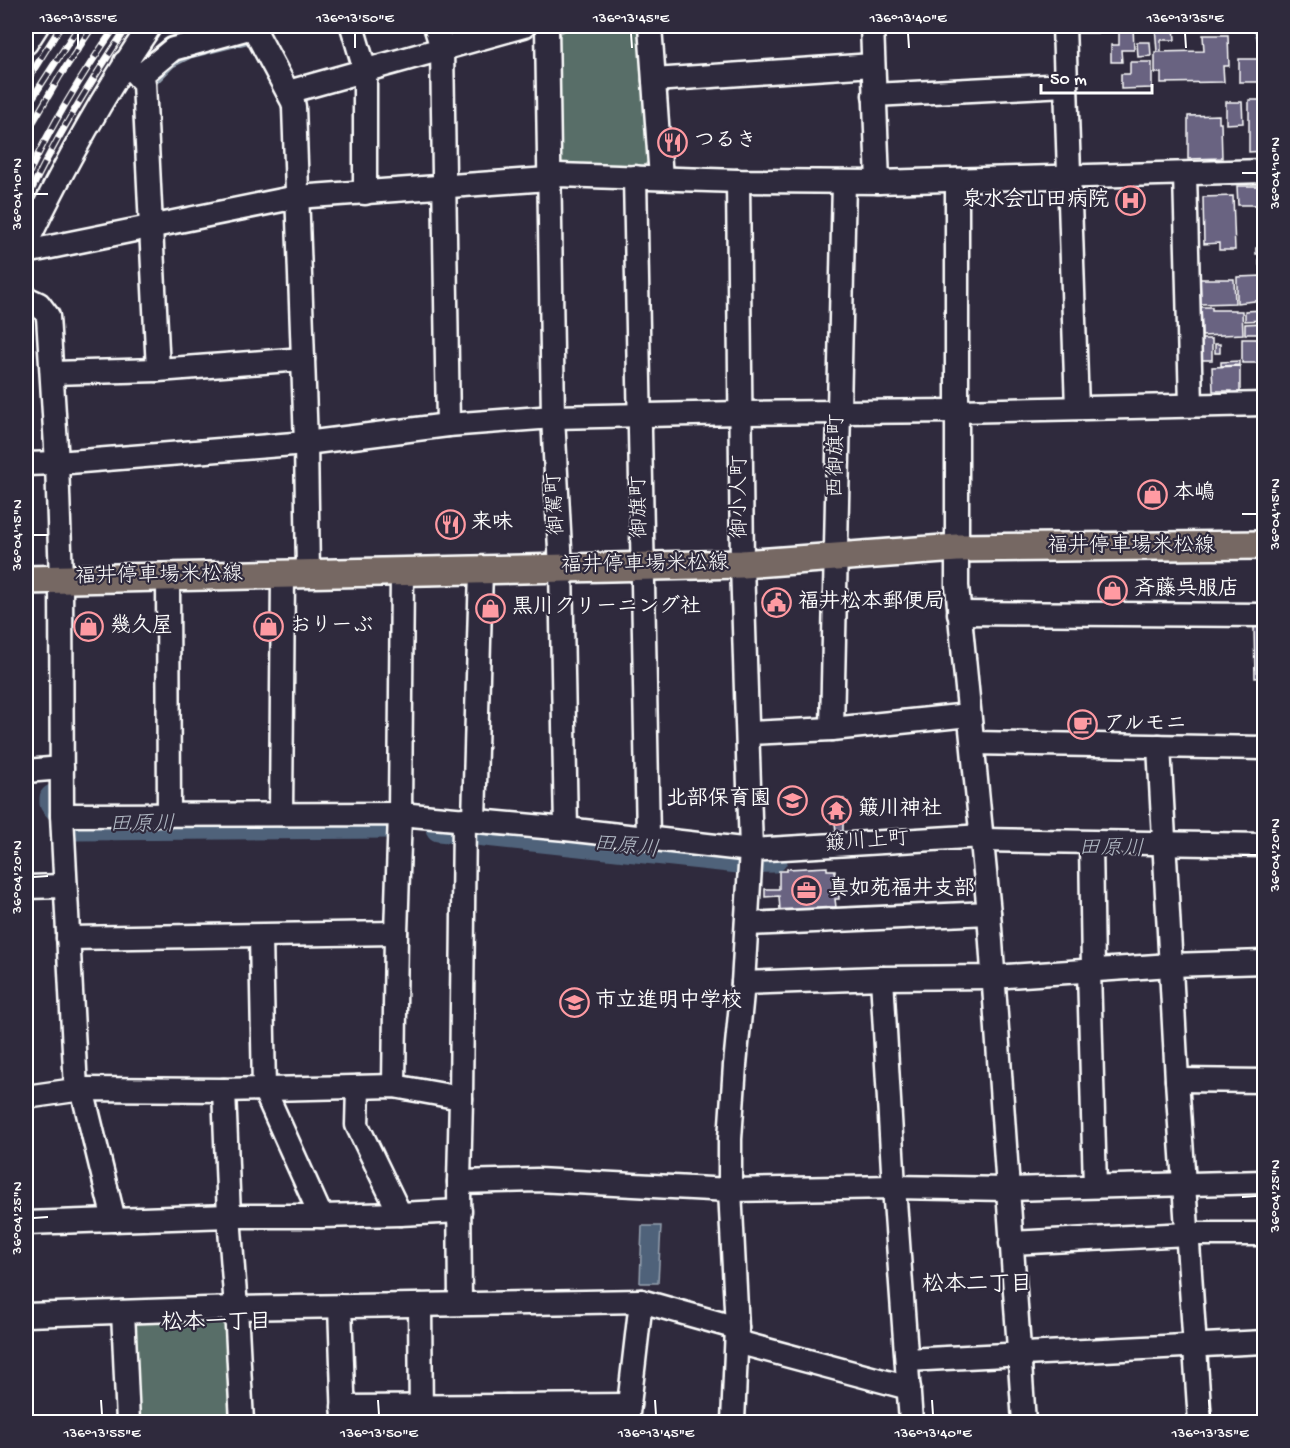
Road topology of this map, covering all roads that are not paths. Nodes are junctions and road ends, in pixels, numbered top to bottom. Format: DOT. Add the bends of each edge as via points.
graph roads {
  1 [pos="37,26"];
  2 [pos="150,26"];
  3 [pos="253,26"];
  4 [pos="352,26"];
  5 [pos="435,26"];
  6 [pos="524,26"];
  7 [pos="547,26"];
  8 [pos="650,26"];
  9 [pos="872,26"];
  10 [pos="1064,26"];
  11 [pos="26,43"];
  12 [pos="442,48"];
  13 [pos="873,65"];
  14 [pos="132,69"];
  15 [pos="365,70"];
  16 [pos="654,80"];
  17 [pos="1066,85"];
  18 [pos="288,92"];
  19 [pos="874,95"];
  20 [pos="1264,171"];
  21 [pos="1185,174"];
  22 [pos="635,177"];
  23 [pos="1070,177"];
  24 [pos="661,178"];
  25 [pos="548,179"];
  26 [pos="957,180"];
  27 [pos="738,181"];
  28 [pos="844,182"];
  29 [pos="878,182"];
  30 [pos="444,187"];
  31 [pos="365,192"];
  32 [pos="297,197"];
  33 [pos="150,228"];
  34 [pos="26,244"];
  35 [pos="26,252"];
  36 [pos="26,298"];
  37 [pos="303,359"];
  38 [pos="158,370"];
  39 [pos="52,373"];
  40 [pos="1264,404"];
  41 [pos="1191,405"];
  42 [pos="1077,408"];
  43 [pos="957,411"];
  44 [pos="838,412"];
  45 [pos="740,413"];
  46 [pos="639,415"];
  47 [pos="553,417"];
  48 [pos="448,425"];
  49 [pos="306,443"];
  50 [pos="57,463"];
  51 [pos="26,464"];
  52 [pos="1264,545"];
  53 [pos="957,548"];
  54 [pos="836,557"];
  55 [pos="742,564"];
  56 [pos="642,566"];
  57 [pos="561,568"];
  58 [pos="482,570"];
  59 [pos="402,572"];
  60 [pos="296,574"];
  61 [pos="168,577"];
  62 [pos="61,579"];
  63 [pos="26,580"];
  64 [pos="959,613"];
  65 [pos="1264,615"];
  66 [pos="969,715"];
  67 [pos="832,729"];
  68 [pos="748,733"];
  69 [pos="973,743"];
  70 [pos="1159,746"];
  71 [pos="1264,748"];
  72 [pos="62,768"];
  73 [pos="26,771"];
  74 [pos="281,814"];
  75 [pos="400,814"];
  76 [pos="62,815"];
  77 [pos="169,815"];
  78 [pos="469,820"];
  79 [pos="566,829"];
  80 [pos="648,837"];
  81 [pos="983,838"];
  82 [pos="1091,843"];
  83 [pos="1165,844"];
  84 [pos="1264,845"];
  85 [pos="751,850"];
  86 [pos="65,886"];
  87 [pos="26,887"];
  88 [pos="989,913"];
  89 [pos="747,924"];
  90 [pos="396,933"];
  91 [pos="261,936"];
  92 [pos="68,938"];
  93 [pos="1264,962"];
  94 [pos="1171,965"];
  95 [pos="1091,971"];
  96 [pos="993,977"];
  97 [pos="882,978"];
  98 [pos="743,983"];
  99 [pos="1177,1080"];
  100 [pos="1264,1081"];
  101 [pos="394,1086"];
  102 [pos="358,1087"];
  103 [pos="79,1089"];
  104 [pos="224,1089"];
  105 [pos="264,1089"];
  106 [pos="26,1097"];
  107 [pos="461,1098"];
  108 [pos="459,1182"];
  109 [pos="1264,1182"];
  110 [pos="1184,1184"];
  111 [pos="1095,1186"];
  112 [pos="894,1187"];
  113 [pos="1007,1189"];
  114 [pos="730,1190"];
  115 [pos="460,1211"];
  116 [pos="400,1214"];
  117 [pos="229,1216"];
  118 [pos="321,1216"];
  119 [pos="114,1220"];
  120 [pos="26,1223"];
  121 [pos="1188,1234"];
  122 [pos="1264,1234"];
  123 [pos="1011,1243"];
  124 [pos="641,1301"];
  125 [pos="460,1304"];
  126 [pos="420,1305"];
  127 [pos="340,1306"];
  128 [pos="236,1308"];
  129 [pos="123,1312"];
  130 [pos="26,1315"];
  131 [pos="737,1335"];
  132 [pos="1264,1342"];
  133 [pos="1195,1345"];
  134 [pos="1019,1354"];
  135 [pos="907,1360"];
  136 [pos="909,1388"];
  137 [pos="421,1414"];
  138 [pos="506,1414"];
  139 [pos="628,1414"];
  140 [pos="343,1415"];
  141 [pos="128,1422"];
  142 [pos="242,1422"];
  143 [pos="733,1422"];
  144 [pos="911,1422"];
  145 [pos="1024,1422"];
  146 [pos="1200,1422"];
  1 -- 11 [label="street"];
  2 -- 14 [label="street"];
  3 -- 14 [label="street" via="173,48"];
  3 -- 18 [label="street"];
  4 -- 15 [label="street"];
  5 -- 12 [label="street"];
  6 -- 12 [label="street"];
  7 -- 25 [label="street, 御駕町"];
  8 -- 16 [label="street"];
  9 -- 13 [label="street"];
  10 -- 17 [label="street"];
  12 -- 15 [label="street"];
  12 -- 30 [label="street"];
  13 -- 16 [label="street"];
  13 -- 19 [label="street"];
  14 -- 33 [label="street" via="144,83"];
  14 -- 34 [label="street" via="52,190"];
  15 -- 18 [label="street"];
  15 -- 31 [label="street"];
  16 -- 24 [label="street"];
  17 -- 19 [label="street"];
  17 -- 23 [label="street"];
  18 -- 32 [label="street" via="294,107"];
  19 -- 29 [label="street"];
  20 -- 21 [label="street"];
  21 -- 23 [label="street"];
  21 -- 41 [label="street"];
  22 -- 24 [label="street"];
  22 -- 25 [label="street" via="558,175"];
  22 -- 46 [label="street, 御旗町"];
  23 -- 26 [label="street"];
  23 -- 42 [label="street"];
  24 -- 27 [label="street"];
  25 -- 30 [label="street"];
  25 -- 47 [label="street, 御駕町"];
  26 -- 29 [label="street"];
  26 -- 43 [label="street"];
  27 -- 28 [label="street"];
  27 -- 45 [label="street, 御小人町"];
  28 -- 29 [label="street"];
  28 -- 44 [label="street, 西御旗町"];
  30 -- 31 [label="street"];
  30 -- 48 [label="street"];
  31 -- 32 [label="street"];
  32 -- 33 [label="street"];
  32 -- 37 [label="street"];
  33 -- 35 [label="street"];
  33 -- 38 [label="street"];
  36 -- 39 [label="street" via="39,304 48,316"];
  37 -- 38 [label="street"];
  37 -- 49 [label="street"];
  38 -- 39 [label="street"];
  39 -- 50 [label="street"];
  40 -- 41 [label="street"];
  41 -- 42 [label="street"];
  42 -- 43 [label="street"];
  43 -- 44 [label="street"];
  43 -- 53 [label="street"];
  44 -- 45 [label="street"];
  44 -- 54 [label="street, 西御旗町"];
  45 -- 46 [label="street"];
  45 -- 55 [label="street, 御小人町"];
  46 -- 47 [label="street"];
  46 -- 56 [label="street, 御旗町"];
  47 -- 48 [label="street"];
  47 -- 57 [label="street, 御駕町"];
  48 -- 49 [label="street"];
  49 -- 50 [label="street"];
  49 -- 60 [label="street"];
  50 -- 51 [label="street"];
  50 -- 62 [label="street"];
  52 -- 53 [label="main road, 福井停車場米松線"];
  53 -- 54 [label="main road, 福井停車場米松線"];
  53 -- 64 [label="street"];
  54 -- 55 [label="main road, 福井停車場米松線"];
  54 -- 67 [label="street, 西御旗町"];
  55 -- 56 [label="main road, 福井停車場米松線"];
  55 -- 68 [label="street, 御小人町"];
  56 -- 57 [label="main road, 福井停車場米松線"];
  56 -- 80 [label="street, 御旗町"];
  57 -- 58 [label="main road, 福井停車場米松線"];
  57 -- 79 [label="street, 御駕町"];
  58 -- 59 [label="main road, 福井停車場米松線"];
  58 -- 78 [label="street"];
  59 -- 60 [label="main road, 福井停車場米松線"];
  59 -- 75 [label="street"];
  60 -- 61 [label="main road, 福井停車場米松線"];
  60 -- 74 [label="street"];
  61 -- 62 [label="main road, 福井停車場米松線"];
  61 -- 77 [label="street"];
  62 -- 63 [label="main road, 福井停車場米松線"];
  62 -- 72 [label="street"];
  64 -- 65 [label="street"];
  64 -- 66 [label="street"];
  66 -- 67 [label="street"];
  66 -- 69 [label="street"];
  67 -- 68 [label="street"];
  68 -- 85 [label="street, 御小人町"];
  69 -- 70 [label="street"];
  69 -- 81 [label="street"];
  70 -- 71 [label="street"];
  70 -- 83 [label="street"];
  72 -- 73 [label="street"];
  72 -- 76 [label="street"];
  74 -- 75 [label="street, 簸川上町"];
  74 -- 77 [label="street, 簸川上町"];
  75 -- 78 [label="street, 簸川上町"];
  75 -- 90 [label="street"];
  76 -- 77 [label="street, 簸川上町"];
  76 -- 86 [label="street"];
  78 -- 79 [label="street, 簸川上町"];
  78 -- 107 [label="street"];
  79 -- 80 [label="street, 簸川上町"];
  80 -- 85 [label="street, 簸川上町"];
  81 -- 82 [label="street, 簸川上町"];
  81 -- 85 [label="street, 簸川上町"];
  81 -- 88 [label="street"];
  82 -- 83 [label="street, 簸川上町"];
  82 -- 95 [label="street"];
  83 -- 84 [label="street, 簸川上町"];
  83 -- 94 [label="street"];
  85 -- 89 [label="street, 御小人町"];
  86 -- 87 [label="street"];
  86 -- 92 [label="street"];
  88 -- 89 [label="street"];
  88 -- 96 [label="street"];
  89 -- 98 [label="street, 御小人町"];
  90 -- 91 [label="street"];
  90 -- 101 [label="street"];
  91 -- 92 [label="street"];
  91 -- 105 [label="street"];
  92 -- 103 [label="street"];
  93 -- 94 [label="street"];
  94 -- 95 [label="street"];
  94 -- 99 [label="street"];
  95 -- 96 [label="street"];
  95 -- 111 [label="street"];
  96 -- 97 [label="street"];
  96 -- 113 [label="street"];
  97 -- 98 [label="street"];
  97 -- 112 [label="street"];
  98 -- 114 [label="street, 御小人町" via="730,1128"];
  99 -- 100 [label="street"];
  99 -- 110 [label="street"];
  101 -- 102 [label="street"];
  101 -- 107 [label="street"];
  102 -- 105 [label="street"];
  102 -- 116 [label="street" via="357,1125"];
  103 -- 104 [label="street"];
  103 -- 106 [label="street"];
  103 -- 119 [label="street"];
  104 -- 105 [label="street"];
  104 -- 117 [label="street"];
  105 -- 118 [label="street"];
  107 -- 108 [label="street"];
  108 -- 114 [label="street" via="537,1180"];
  108 -- 115 [label="street"];
  109 -- 110 [label="street"];
  110 -- 111 [label="street"];
  110 -- 121 [label="street"];
  111 -- 113 [label="street"];
  112 -- 113 [label="street"];
  112 -- 114 [label="street"];
  112 -- 135 [label="street"];
  113 -- 123 [label="street"];
  114 -- 131 [label="street, 御小人町"];
  115 -- 116 [label="street"];
  115 -- 125 [label="street"];
  116 -- 118 [label="street"];
  117 -- 118 [label="street"];
  117 -- 119 [label="street"];
  117 -- 128 [label="street"];
  119 -- 120 [label="street"];
  121 -- 122 [label="street"];
  121 -- 123 [label="street"];
  121 -- 133 [label="street"];
  123 -- 134 [label="street"];
  124 -- 125 [label="street"];
  124 -- 131 [label="street"];
  124 -- 139 [label="street"];
  125 -- 126 [label="street"];
  126 -- 127 [label="street"];
  126 -- 137 [label="street"];
  127 -- 128 [label="street"];
  127 -- 140 [label="street"];
  128 -- 129 [label="street"];
  128 -- 142 [label="street"];
  129 -- 130 [label="street"];
  129 -- 141 [label="street"];
  131 -- 136 [label="street"];
  131 -- 143 [label="street, 御小人町"];
  132 -- 133 [label="street"];
  133 -- 134 [label="street"];
  133 -- 146 [label="street"];
  134 -- 135 [label="street"];
  134 -- 145 [label="street"];
  135 -- 136 [label="street"];
  136 -- 144 [label="street"];
  137 -- 138 [label="street"];
  137 -- 140 [label="street"];
  138 -- 139 [label="street"];
}
